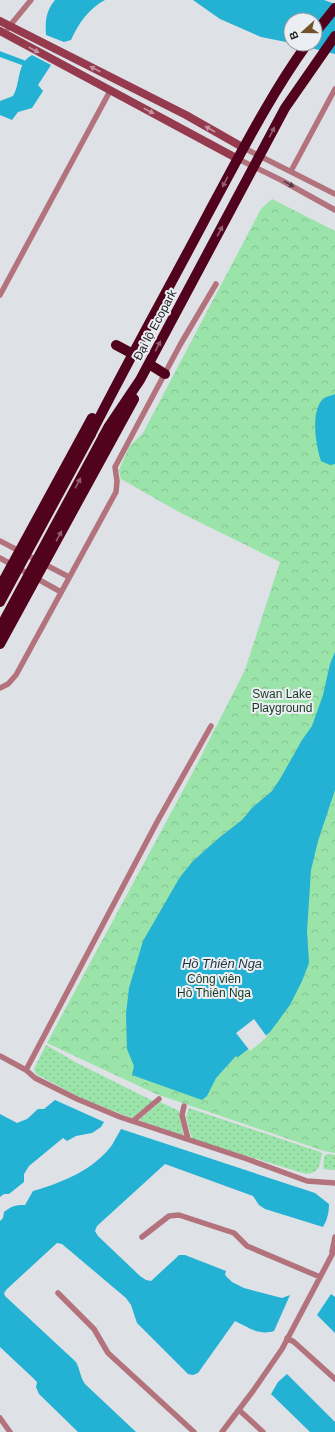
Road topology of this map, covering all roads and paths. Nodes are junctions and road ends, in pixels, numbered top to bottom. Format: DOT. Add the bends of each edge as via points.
graph roads {
  1 [pos="31,0"];
  2 [pos="335,8"];
  3 [pos="0,21"];
  4 [pos="323,23"];
  5 [pos="10,26"];
  6 [pos="2,33"];
  7 [pos="335,36"];
  8 [pos="301,52"];
  9 [pos="335,88"];
  10 [pos="110,91"];
  11 [pos="244,148"];
  12 [pos="260,156"];
  13 [pos="238,159"];
  14 [pos="254,167"];
  15 [pos="291,171"];
  16 [pos="335,194"];
  17 [pos="335,210"];
  18 [pos="216,284"];
  19 [pos="0,294"];
  20 [pos="116,345"];
  21 [pos="133,354"];
  22 [pos="149,364"];
  23 [pos="122,373"];
  24 [pos="165,374"];
  25 [pos="140,380"];
  26 [pos="0,540"];
  27 [pos="19,551"];
  28 [pos="0,558"];
  29 [pos="44,564"];
  30 [pos="12,565"];
  31 [pos="69,577"];
  32 [pos="36,578"];
  33 [pos="0,587"];
  34 [pos="60,592"];
  35 [pos="0,602"];
  36 [pos="0,628"];
  37 [pos="0,644"];
  38 [pos="0,688"];
  39 [pos="211,726"];
  40 [pos="0,1056"];
  41 [pos="26,1070"];
  42 [pos="159,1099"];
  43 [pos="184,1106"];
  44 [pos="133,1121"];
  45 [pos="188,1139"];
  46 [pos="335,1183"];
  47 [pos="142,1237"];
  48 [pos="335,1237"];
  49 [pos="334,1253"];
  50 [pos="320,1277"];
  51 [pos="58,1293"];
  52 [pos="287,1338"];
  53 [pos="335,1379"];
  54 [pos="239,1410"];
  55 [pos="0,1418"];
  56 [pos="10,1432"];
  57 [pos="194,1432"];
  58 [pos="222,1432"];
  59 [pos="263,1432"];
  1 -- 5 [label="street"];
  2 -- 4 [label="highway"];
  3 -- 5 [label="main road"];
  5 -- 6 [label="street"];
  11 -- 5 [label="main road, one-way" via="186,115"];
  6 -- 10 [label="main road, one-way"];
  12 -- 7 [label="highway, Đại lộ Ecopark, one-way" via="285,108"];
  8 -- 11 [label="highway, Đại lộ Ecopark"];
  9 -- 15 [label="street"];
  10 -- 13 [label="main road, one-way"];
  10 -- 19 [label="street"];
  11 -- 12 [label="street"];
  11 -- 13 [label="highway, Đại lộ Ecopark"];
  12 -- 14 [label="highway, Đại lộ Ecopark"];
  12 -- 15 [label="street"];
  13 -- 14 [label="street"];
  13 -- 21 [label="highway, Đại lộ Ecopark, one-way"];
  14 -- 17 [label="street, one-way"];
  22 -- 14 [label="highway, Đại lộ Ecopark, one-way"];
  15 -- 16 [label="street"];
  18 -- 24 [label="street"];
  20 -- 21 [label="highway"];
  21 -- 23 [label="highway, Đại lộ Ecopark"];
  22 -- 24 [label="highway"];
  22 -- 25 [label="highway, Đại lộ Ecopark"];
  23 -- 27 [label="highway" via="105,393"];
  23 -- 35 [label="highway, Đại lộ Ecopark, bridge"];
  24 -- 31 [label="street" via="115,467 116,492"];
  29 -- 25 [label="highway, one-way" via="138,391"];
  36 -- 25 [label="highway, Đại lộ Ecopark, one-way, bridge" via="103,437"];
  26 -- 27 [label="street"];
  27 -- 29 [label="street"];
  27 -- 30 [label="highway"];
  28 -- 30 [label="street"];
  29 -- 31 [label="street"];
  29 -- 32 [label="highway"];
  30 -- 32 [label="street"];
  30 -- 33 [label="highway"];
  31 -- 34 [label="street"];
  32 -- 34 [label="street"];
  32 -- 37 [label="highway"];
  34 -- 38 [label="street" via="16,675"];
  39 -- 41 [label="street" via="157,822"];
  40 -- 41 [label="street"];
  41 -- 44 [label="street" via="36,1078 77,1099"];
  42 -- 44 [label="street"];
  43 -- 45 [label="street" via="182,1115"];
  44 -- 45 [label="street"];
  45 -- 46 [label="street" via="307,1181"];
  47 -- 50 [label="street" via="169,1216 179,1215 234,1233 247,1246"];
  48 -- 49 [label="street"];
  49 -- 50 [label="street"];
  50 -- 52 [label="street"];
  51 -- 57 [label="street" via="94,1329 108,1354"];
  52 -- 53 [label="street"];
  52 -- 54 [label="street"];
  54 -- 58 [label="street"];
  54 -- 59 [label="street"];
  55 -- 56 [label="street"];
}
